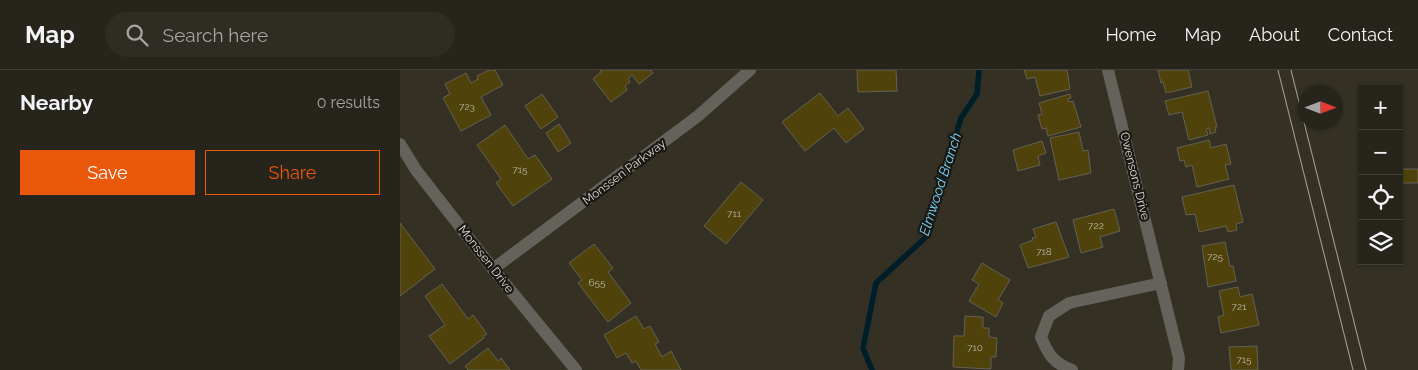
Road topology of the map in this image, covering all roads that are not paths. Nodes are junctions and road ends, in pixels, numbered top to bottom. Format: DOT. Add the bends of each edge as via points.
graph roads {
  1 [pos="750,70"];
  2 [pos="1108,70"];
  3 [pos="400,144"];
  4 [pos="493,269"];
  5 [pos="1161,283"];
  6 [pos="576,370"];
  7 [pos="1072,370"];
  8 [pos="1178,370"];
  1 -- 4 [label="street, Monssen Parkway" via="698,116"];
  2 -- 5 [label="street, Owensons Drive"];
  3 -- 4 [label="street, Monssen Drive" via="416,170"];
  4 -- 6 [label="street, Monssen Drive"];
  5 -- 7 [label="street" via="1068,303 1049,316 1041,337 1049,356"];
  5 -- 8 [label="street, Owensons Drive" via="1179,358"];
}
